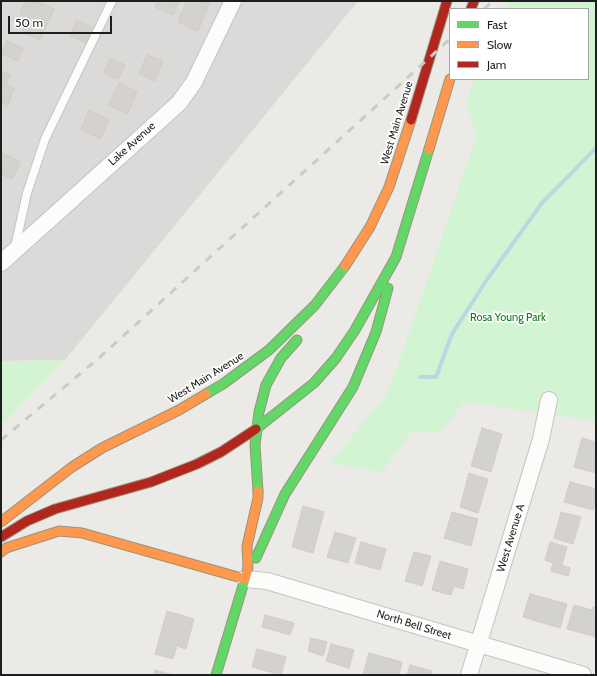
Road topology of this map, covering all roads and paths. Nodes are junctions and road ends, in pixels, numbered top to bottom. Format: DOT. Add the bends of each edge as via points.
graph roads {
  1 [pos="112,1"];
  2 [pos="233,1"];
  3 [pos="447,1"];
  4 [pos="450,80"];
  5 [pos="378,210"];
  6 [pos="15,250"];
  7 [pos="396,257"];
  8 [pos="361,259"];
  9 [pos="1,263"];
  10 [pos="303,334"];
  11 [pos="548,400"];
  12 [pos="257,428"];
  13 [pos="1,522"];
  14 [pos="1,537"];
  15 [pos="1,552"];
  16 [pos="246,573"];
  17 [pos="478,645"];
  18 [pos="216,675"];
  19 [pos="469,675"];
  20 [pos="583,675"];
  1 -- 6 [label="lane" via="45,139 26,193"];
  2 -- 6 [label="street, Lake Avenue" via="194,82 179,103"];
  3 -- 5 [label="main road, West Main Avenue" via="402,149"];
  4 -- 7 [label="main road"];
  5 -- 8 [label="main road"];
  5 -- 13 [label="main road, West Main Avenue" via="357,249 330,287 301,320 269,350 223,384 179,410 102,448 72,467"];
  6 -- 9 [label="street, Lake Avenue"];
  7 -- 12 [label="main road" via="355,330 336,358 314,383"];
  7 -- 16 [label="main road" via="376,332 360,374 335,418 285,494 257,556"];
  10 -- 12 [label="main road" via="281,358 271,374 262,398"];
  11 -- 17 [label="street, West Avenue A" via="541,439"];
  12 -- 14 [label="main road" via="221,452 184,470 151,482 54,509 27,521"];
  12 -- 16 [label="main road" via="255,445 258,498 247,546"];
  15 -- 16 [label="main road" via="6,548 59,531 82,533"];
  16 -- 17 [label="street, North Bell Street"];
  16 -- 18 [label="main road"];
  17 -- 19 [label="street, West Avenue A"];
  17 -- 20 [label="street, North Bell Street"];
}
